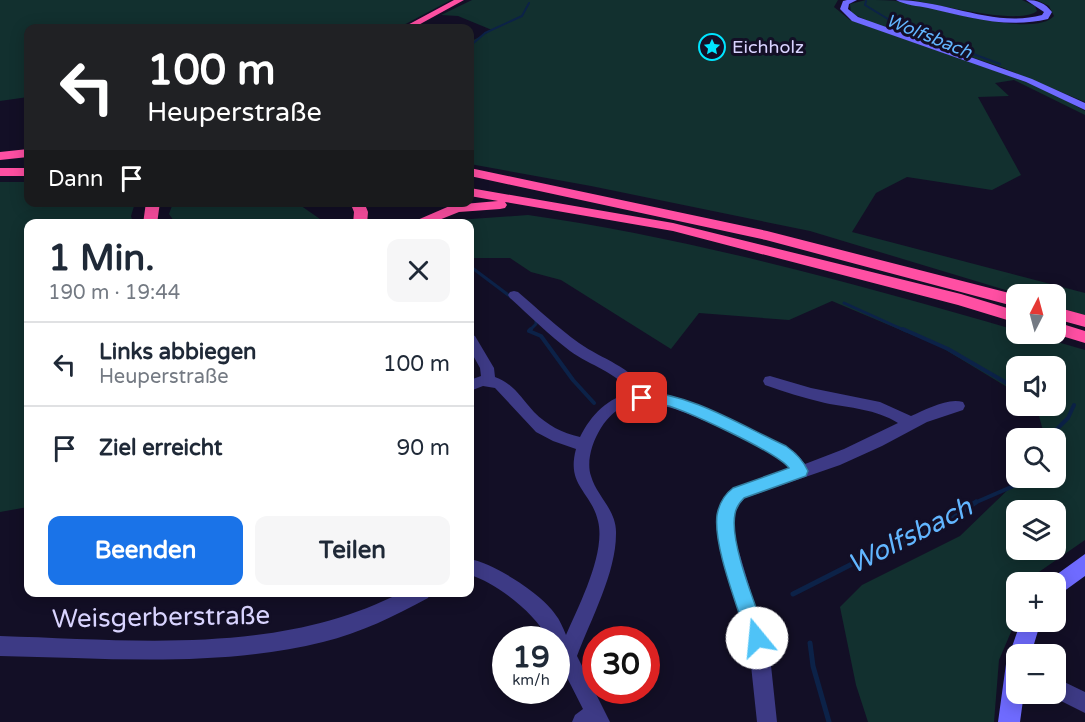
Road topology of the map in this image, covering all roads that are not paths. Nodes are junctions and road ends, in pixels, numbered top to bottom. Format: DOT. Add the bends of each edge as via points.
graph roads {
  1 [pos="460,0"];
  2 [pos="853,0"];
  3 [pos="900,0"];
  4 [pos="1030,0"];
  5 [pos="415,24"];
  6 [pos="1085,107"];
  7 [pos="24,153"];
  8 [pos="0,156"];
  9 [pos="0,162"];
  10 [pos="24,162"];
  11 [pos="0,172"];
  12 [pos="24,172"];
  13 [pos="474,173"];
  14 [pos="474,181"];
  15 [pos="474,193"];
  16 [pos="591,198"];
  17 [pos="469,207"];
  18 [pos="474,207"];
  19 [pos="428,219"];
  20 [pos="633,219"];
  21 [pos="514,295"];
  22 [pos="1006,298"];
  23 [pos="1006,314"];
  24 [pos="1066,316"];
  25 [pos="1085,321"];
  26 [pos="1066,331"];
  27 [pos="1085,338"];
  28 [pos="474,346"];
  29 [pos="488,379"];
  30 [pos="770,381"];
  31 [pos="474,384"];
  32 [pos="642,398"];
  33 [pos="958,406"];
  34 [pos="910,423"];
  35 [pos="583,444"];
  36 [pos="801,471"];
  37 [pos="1085,564"];
  38 [pos="474,568"];
  39 [pos="1066,579"];
  40 [pos="416,597"];
  41 [pos="550,626"];
  42 [pos="0,646"];
  43 [pos="570,648"];
  44 [pos="570,663"];
  45 [pos="1066,693"];
  46 [pos="1085,703"];
  47 [pos="1011,704"];
  48 [pos="593,719"];
  49 [pos="767,722"];
  50 [pos="1009,722"];
  1 -- 5 [label="highway"];
  2 -- 6 [label="main road" via="844,9 855,19 1003,69"];
  3 -- 4 [label="main road" via="1005,21 1045,17 1046,9"];
  7 -- 8 [label="highway"];
  9 -- 10 [label="highway"];
  11 -- 12 [label="highway"];
  13 -- 16 [label="highway"];
  14 -- 16 [label="highway"];
  15 -- 20 [label="highway"];
  16 -- 22 [label="highway" via="767,236"];
  17 -- 19 [label="highway"];
  18 -- 20 [label="highway" via="493,205"];
  20 -- 23 [label="highway"];
  21 -- 32 [label="street" via="576,348 624,374"];
  24 -- 25 [label="highway"];
  26 -- 27 [label="highway"];
  28 -- 29 [label="street" via="487,368"];
  29 -- 31 [label="street"];
  29 -- 35 [label="street" via="500,384 533,421 550,433"];
  30 -- 34 [label="street" via="823,397 887,409"];
  32 -- 35 [label="street" via="623,400 608,411"];
  32 -- 36 [label="street" via="660,398 683,405 780,451"];
  33 -- 34 [label="street" via="927,413"];
  34 -- 36 [label="street" via="864,448"];
  35 -- 43 [label="street" via="581,476 606,516 609,531 607,548"];
  36 -- 49 [label="street" via="739,493 731,499 726,515 727,541 757,638"];
  37 -- 39 [label="main road"];
  38 -- 41 [label="street" via="520,594"];
  40 -- 42 [label="street, Weisgerberstraße" via="362,622 250,646"];
  44 -- 48 [label="street"];
  45 -- 46 [label="street"];
  47 -- 50 [label="main road"];
}
